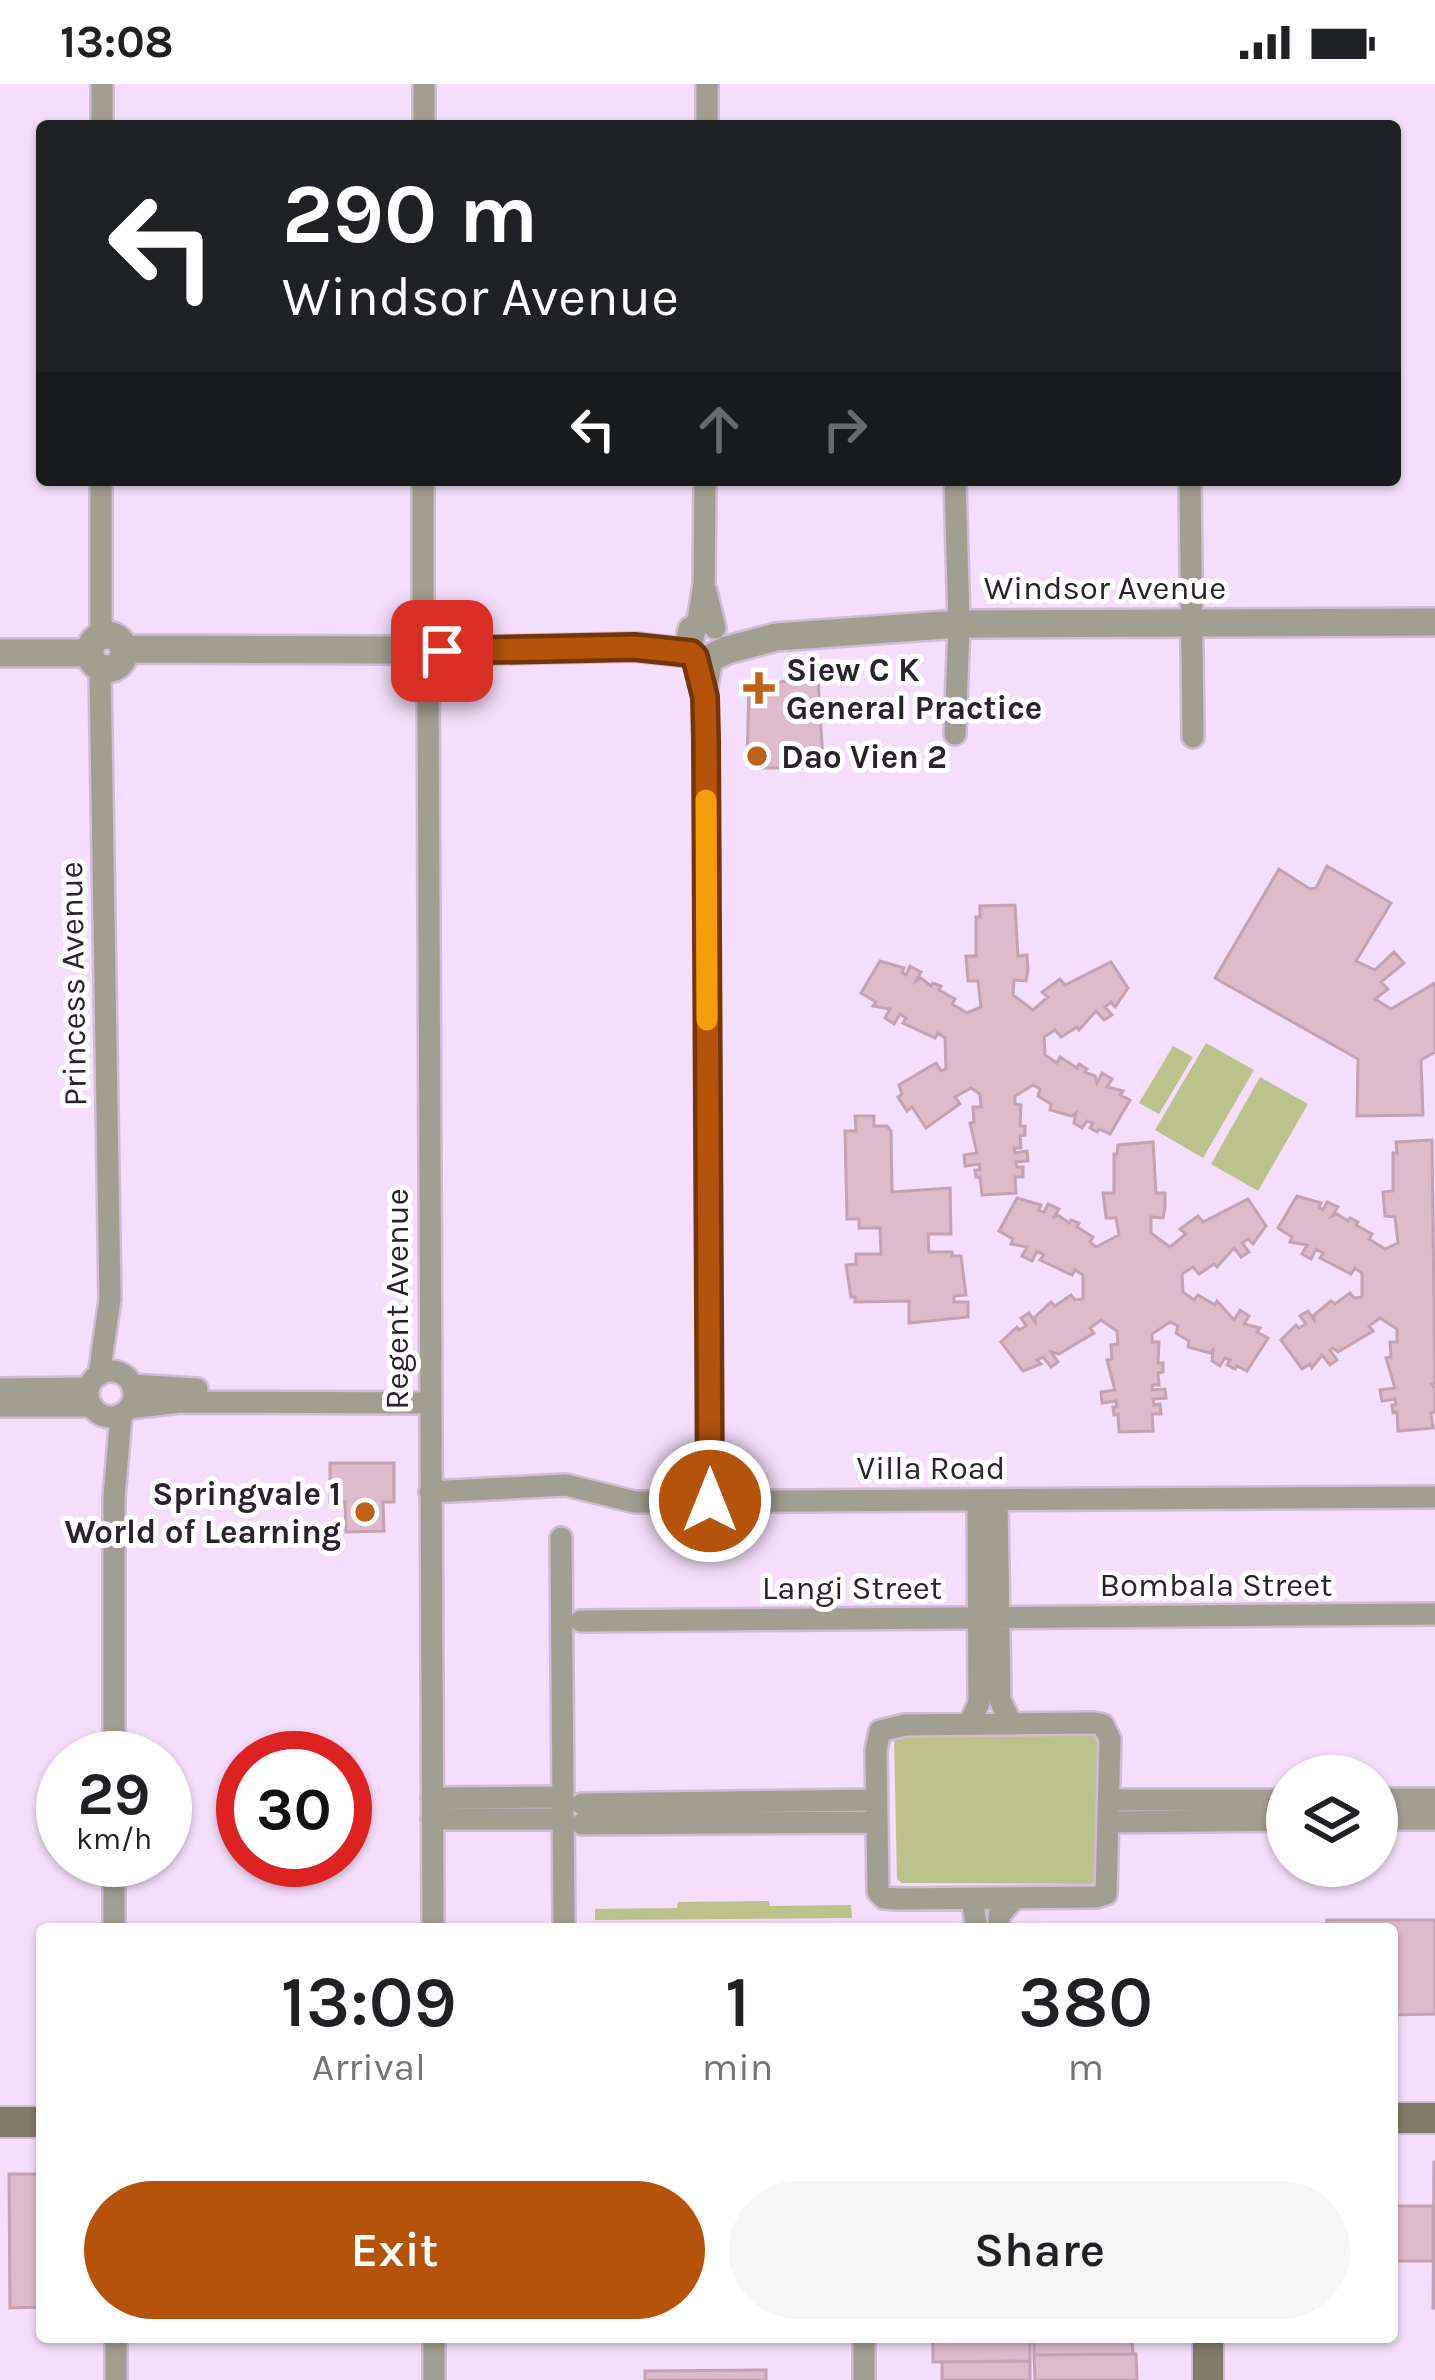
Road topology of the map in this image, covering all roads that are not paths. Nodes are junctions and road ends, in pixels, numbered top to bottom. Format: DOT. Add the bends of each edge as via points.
graph roads {
  1 [pos="102,84"];
  2 [pos="424,84"];
  3 [pos="707,84"];
  4 [pos="102,120"];
  5 [pos="424,120"];
  6 [pos="707,120"];
  7 [pos="101,486"];
  8 [pos="423,486"];
  9 [pos="705,486"];
  10 [pos="955,486"];
  11 [pos="1190,486"];
  12 [pos="1435,622"];
  13 [pos="1192,623"];
  14 [pos="959,624"];
  15 [pos="705,642"];
  16 [pos="104,651"];
  17 [pos="426,651"];
  18 [pos="0,652"];
  19 [pos="956,734"];
  20 [pos="1193,737"];
  21 [pos="110,1299"];
  22 [pos="0,1389"];
  23 [pos="94,1395"];
  24 [pos="127,1396"];
  25 [pos="429,1396"];
  26 [pos="0,1406"];
  27 [pos="430,1492"];
  28 [pos="1435,1497"];
  29 [pos="114,1498"];
  30 [pos="987,1500"];
  31 [pos="710,1501"];
  32 [pos="561,1538"];
  33 [pos="1435,1615"];
  34 [pos="989,1619"];
  35 [pos="580,1621"];
  36 [pos="969,1724"];
  37 [pos="1011,1724"];
  38 [pos="114,1731"];
  39 [pos="1398,1799"];
  40 [pos="1435,1799"];
  41 [pos="1266,1801"];
  42 [pos="432,1809"];
  43 [pos="572,1811"];
  44 [pos="875,1811"];
  45 [pos="1109,1811"];
  46 [pos="1266,1819"];
  47 [pos="1398,1819"];
  48 [pos="1435,1819"];
  49 [pos="114,1887"];
  50 [pos="972,1899"];
  51 [pos="1014,1899"];
  52 [pos="114,1923"];
  53 [pos="434,1923"];
  54 [pos="564,1923"];
  55 [pos="976,1923"];
  56 [pos="999,1923"];
  57 [pos="1398,2118"];
  58 [pos="1435,2118"];
  59 [pos="0,2122"];
  60 [pos="36,2122"];
  61 [pos="116,2343"];
  62 [pos="434,2343"];
  63 [pos="864,2343"];
  64 [pos="1208,2343"];
  65 [pos="116,2380"];
  66 [pos="434,2380"];
  67 [pos="864,2380"];
  68 [pos="1208,2380"];
  1 -- 4 [label="street"];
  2 -- 5 [label="street"];
  3 -- 6 [label="street"];
  7 -- 16 [label="street, Princess Avenue"];
  8 -- 17 [label="street, Regent Avenue"];
  9 -- 15 [label="street"];
  10 -- 14 [label="street"];
  11 -- 13 [label="street"];
  12 -- 13 [label="street, Windsor Avenue"];
  13 -- 14 [label="street, Windsor Avenue"];
  13 -- 20 [label="street"];
  14 -- 15 [label="street, Windsor Avenue"];
  14 -- 19 [label="street"];
  15 -- 17 [label="street, Windsor Avenue"];
  15 -- 31 [label="street"];
  16 -- 17 [label="street, Windsor Avenue"];
  16 -- 18 [label="street, Windsor Avenue"];
  16 -- 21 [label="street, Princess Avenue"];
  17 -- 25 [label="street, Regent Avenue"];
  21 -- 23 [label="street, Princess Avenue"];
  21 -- 24 [label="street, Princess Avenue"];
  22 -- 23 [label="street"];
  23 -- 24 [label="street" via="109,1417"];
  23 -- 24 [label="street" via="113,1372"];
  23 -- 26 [label="street"];
  23 -- 29 [label="street, Princess Avenue"];
  24 -- 25 [label="street"];
  24 -- 29 [label="street, Princess Avenue"];
  25 -- 27 [label="street, Regent Avenue"];
  27 -- 31 [label="street, Villa Road" via="566,1486 634,1502"];
  27 -- 42 [label="street, Regent Avenue"];
  28 -- 30 [label="street, Villa Road"];
  29 -- 38 [label="street, Princess Avenue"];
  30 -- 31 [label="street, Villa Road"];
  30 -- 34 [label="street"];
  32 -- 43 [label="street"];
  33 -- 34 [label="street, Bombala Street"];
  34 -- 35 [label="street, Langi Street"];
  34 -- 36 [label="street"];
  34 -- 37 [label="street"];
  36 -- 37 [label="street"];
  36 -- 44 [label="street" via="880,1730"];
  37 -- 45 [label="street" via="1103,1725 1110,1738"];
  39 -- 40 [label="street"];
  41 -- 45 [label="street"];
  42 -- 43 [label="street"];
  42 -- 53 [label="street, Regent Avenue"];
  43 -- 44 [label="street"];
  43 -- 54 [label="street"];
  44 -- 50 [label="street" via="880,1896"];
  45 -- 46 [label="street"];
  45 -- 51 [label="street" via="1106,1894"];
  47 -- 48 [label="street"];
  49 -- 52 [label="street"];
  50 -- 51 [label="street"];
  50 -- 55 [label="street"];
  51 -- 56 [label="street"];
  57 -- 58 [label="main road"];
  59 -- 60 [label="main road"];
  61 -- 65 [label="street"];
  62 -- 66 [label="street"];
  63 -- 67 [label="street"];
  64 -- 68 [label="main road"];
}
